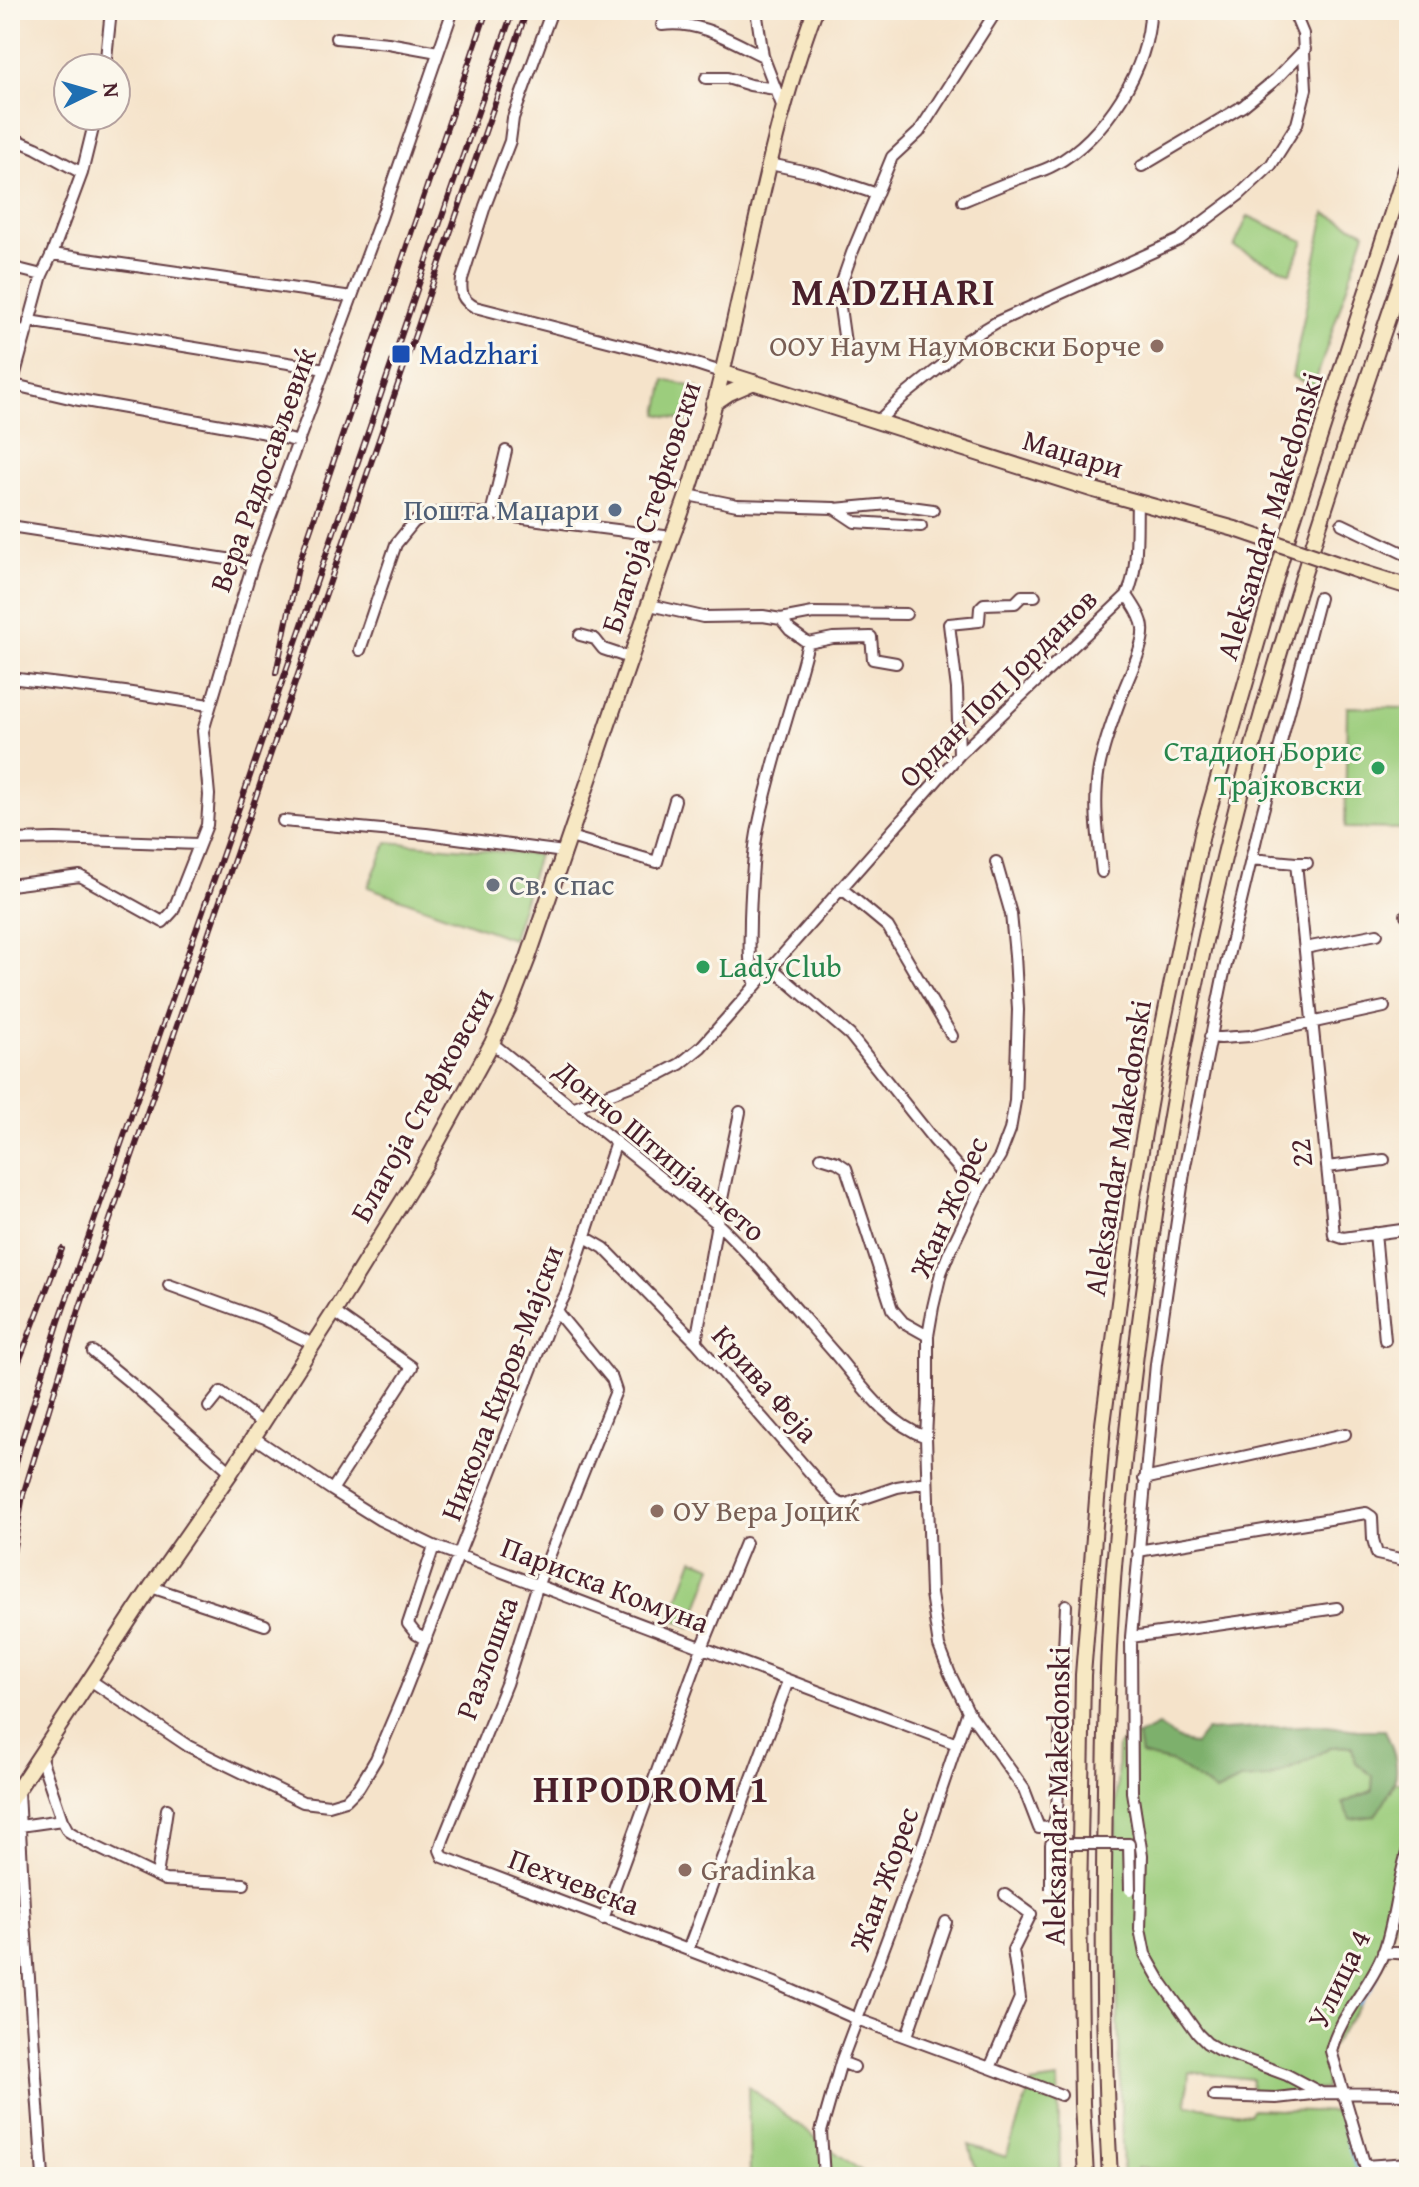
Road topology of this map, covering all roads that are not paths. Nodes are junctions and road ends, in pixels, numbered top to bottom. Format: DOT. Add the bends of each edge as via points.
graph roads {
  1 [pos="111,10"];
  2 [pos="453,10"];
  3 [pos="552,10"];
  4 [pos="756,10"];
  5 [pos="815,10"];
  6 [pos="997,10"];
  7 [pos="1150,10"];
  8 [pos="1293,10"];
  9 [pos="662,25"];
  10 [pos="336,38"];
  11 [pos="1305,49"];
  12 [pos="107,52"];
  13 [pos="438,52"];
  14 [pos="763,56"];
  15 [pos="706,78"];
  16 [pos="775,89"];
  17 [pos="783,108"];
  18 [pos="92,132"];
  19 [pos="10,137"];
  20 [pos="1409,160"];
  21 [pos="770,164"];
  22 [pos="1142,166"];
  23 [pos="82,173"];
  24 [pos="877,194"];
  25 [pos="963,201"];
  26 [pos="52,254"];
  27 [pos="1409,256"];
  28 [pos="10,267"];
  29 [pos="42,275"];
  30 [pos="352,297"];
  31 [pos="28,326"];
  32 [pos="10,329"];
  33 [pos="727,347"];
  34 [pos="846,350"];
  35 [pos="325,369"];
  36 [pos="721,372"];
  37 [pos="754,382"];
  38 [pos="11,387"];
  39 [pos="713,404"];
  40 [pos="877,422"];
  41 [pos="299,442"];
  42 [pos="506,451"];
  43 [pos="688,495"];
  44 [pos="1137,501"];
  45 [pos="835,509"];
  46 [pos="933,510"];
  47 [pos="491,514"];
  48 [pos="1342,524"];
  49 [pos="10,526"];
  50 [pos="921,526"];
  51 [pos="672,537"];
  52 [pos="1409,556"];
  53 [pos="253,563"];
  54 [pos="1409,587"];
  55 [pos="1127,595"];
  56 [pos="1035,596"];
  57 [pos="1319,598"];
  58 [pos="650,605"];
  59 [pos="906,614"];
  60 [pos="781,619"];
  61 [pos="580,635"];
  62 [pos="808,643"];
  63 [pos="360,650"];
  64 [pos="630,658"];
  65 [pos="896,663"];
  66 [pos="10,678"];
  67 [pos="209,705"];
  68 [pos="959,755"];
  69 [pos="675,800"];
  70 [pos="283,821"];
  71 [pos="10,840"];
  72 [pos="198,844"];
  73 [pos="567,844"];
  74 [pos="1251,859"];
  75 [pos="996,862"];
  76 [pos="1102,872"];
  77 [pos="10,885"];
  78 [pos="841,888"];
  79 [pos="1377,934"];
  80 [pos="1305,948"];
  81 [pos="772,968"];
  82 [pos="756,985"];
  83 [pos="1384,1007"];
  84 [pos="1311,1024"];
  85 [pos="952,1036"];
  86 [pos="1210,1037"];
  87 [pos="492,1043"];
  88 [pos="572,1108"];
  89 [pos="740,1112"];
  90 [pos="616,1142"];
  91 [pos="821,1157"];
  92 [pos="1384,1160"];
  93 [pos="1327,1167"];
  94 [pos="979,1191"];
  95 [pos="717,1223"];
  96 [pos="1409,1229"];
  97 [pos="1375,1233"];
  98 [pos="585,1237"];
  99 [pos="169,1285"];
  100 [pos="556,1311"];
  101 [pos="334,1312"];
  102 [pos="928,1336"];
  103 [pos="1385,1340"];
  104 [pos="696,1342"];
  105 [pos="313,1344"];
  106 [pos="93,1352"];
  107 [pos="209,1407"];
  108 [pos="262,1423"];
  109 [pos="1345,1434"];
  110 [pos="253,1437"];
  111 [pos="926,1437"];
  112 [pos="231,1472"];
  113 [pos="1144,1479"];
  114 [pos="927,1482"];
  115 [pos="332,1490"];
  116 [pos="745,1543"];
  117 [pos="434,1546"];
  118 [pos="1138,1551"];
  119 [pos="459,1556"];
  120 [pos="1409,1561"];
  121 [pos="538,1584"];
  122 [pos="151,1587"];
  123 [pos="1066,1605"];
  124 [pos="1337,1608"];
  125 [pos="265,1625"];
  126 [pos="1131,1637"];
  127 [pos="426,1640"];
  128 [pos="702,1648"];
  129 [pos="90,1680"];
  130 [pos="788,1681"];
  131 [pos="968,1711"];
  132 [pos="957,1744"];
  133 [pos="40,1755"];
  134 [pos="14,1796"];
  135 [pos="167,1809"];
  136 [pos="62,1820"];
  137 [pos="15,1827"];
  138 [pos="1409,1847"];
  139 [pos="443,1857"];
  140 [pos="157,1876"];
  141 [pos="244,1884"];
  142 [pos="1051,1889"];
  143 [pos="1130,1890"];
  144 [pos="1005,1895"];
  145 [pos="603,1919"];
  146 [pos="946,1922"];
  147 [pos="688,1950"];
  148 [pos="1383,1952"];
  149 [pos="1409,1954"];
  150 [pos="857,2019"];
  151 [pos="907,2036"];
  152 [pos="841,2062"];
  153 [pos="854,2067"];
  154 [pos="990,2068"];
  155 [pos="1342,2092"];
  156 [pos="1321,2093"];
  157 [pos="1409,2094"];
  158 [pos="1061,2095"];
  159 [pos="1214,2096"];
  160 [pos="1409,2163"];
  161 [pos="1365,2166"];
  162 [pos="43,2177"];
  163 [pos="824,2177"];
  164 [pos="1086,2177"];
  165 [pos="1110,2177"];
  166 [pos="1371,2177"];
  1 -- 12 [label="street"];
  2 -- 13 [label="street, Вера Радосављевиќ"];
  3 -- 36 [label="street, Благоја Стефковски" via="462,279 463,298 475,307"];
  4 -- 14 [label="street"];
  5 -- 17 [label="street, Благоја Стефковски"];
  6 -- 24 [label="street" via="919,132 892,157"];
  7 -- 25 [label="street" via="1138,65 1119,105 1086,142 1055,165"];
  8 -- 11 [label="street"];
  9 -- 14 [label="street" via="716,32"];
  10 -- 13 [label="street"];
  11 -- 22 [label="street" via="1243,106"];
  11 -- 40 [label="street" via="1306,89 1297,124 1271,165 1239,195 1179,240 979,332"];
  13 -- 30 [label="street, Вера Радосављевиќ"];
  14 -- 16 [label="street"];
  15 -- 16 [label="street"];
  16 -- 17 [label="street"];
  17 -- 21 [label="street, Благоја Стефковски"];
  18 -- 23 [label="street"];
  19 -- 23 [label="street"];
  20 -- 164 [label="street, Aleksandar Makedonski" via="1290,529 1202,834 1133,1196 1103,1424 1083,1675 1079,1902"];
  21 -- 24 [label="street"];
  21 -- 33 [label="street, Благоја Стефковски"];
  23 -- 26 [label="street"];
  24 -- 34 [label="street" via="838,293"];
  26 -- 29 [label="street"];
  26 -- 30 [label="street"];
  27 -- 165 [label="street, Aleksandar Makedonski" via="1300,583 1255,739 1203,950 1156,1208 1114,1570 1106,1717 1103,1971"];
  28 -- 29 [label="street"];
  29 -- 31 [label="street"];
  30 -- 35 [label="street, Вера Радосављевиќ"];
  31 -- 32 [label="street"];
  31 -- 35 [label="street"];
  31 -- 38 [label="street"];
  33 -- 36 [label="street, Благоја Стефковски"];
  33 -- 37 [label="street"];
  35 -- 41 [label="street, Вера Радосављевиќ"];
  36 -- 37 [label="street, Маџари"];
  36 -- 39 [label="street, Благоја Стефковски"];
  37 -- 39 [label="street"];
  37 -- 40 [label="street, Маџари"];
  38 -- 41 [label="street"];
  39 -- 43 [label="street, Благоја Стефковски"];
  40 -- 44 [label="street, Маџари"];
  41 -- 53 [label="street, Вера Радосављевиќ"];
  42 -- 47 [label="street"];
  43 -- 45 [label="street" via="737,505"];
  43 -- 51 [label="street, Благоја Стефковски"];
  44 -- 54 [label="street, Маџари, bridge"];
  44 -- 55 [label="street, Ордан Поп Јорданов"];
  45 -- 46 [label="street" via="889,504"];
  45 -- 50 [label="street" via="855,522"];
  47 -- 51 [label="street"];
  47 -- 63 [label="street" via="447,511 413,523 396,544"];
  48 -- 52 [label="street"];
  49 -- 53 [label="street"];
  51 -- 58 [label="street, Благоја Стефковски"];
  53 -- 67 [label="street, Вера Радосављевиќ"];
  55 -- 68 [label="street, Ордан Поп Јорданов"];
  55 -- 76 [label="street" via="1144,630 1099,767"];
  56 -- 68 [label="street" via="984,604 979,621 949,624"];
  57 -- 74 [label="street"];
  58 -- 60 [label="street" via="703,617"];
  58 -- 64 [label="street, Благоја Стефковски"];
  59 -- 60 [label="street" via="813,613"];
  60 -- 62 [label="street"];
  61 -- 64 [label="street"];
  62 -- 65 [label="street" via="871,637 873,659"];
  62 -- 82 [label="street" via="756,835 749,966"];
  64 -- 73 [label="street, Благоја Стефковски"];
  66 -- 67 [label="street"];
  67 -- 72 [label="street, Вера Радосављевиќ" via="203,731 207,825"];
  68 -- 78 [label="street, Ордан Поп Јорданов"];
  69 -- 73 [label="street" via="657,862"];
  70 -- 73 [label="street"];
  71 -- 72 [label="street"];
  72 -- 77 [label="street, Вера Радосављевиќ" via="173,911 163,922 80,876"];
  73 -- 87 [label="street, Благоја Стефковски"];
  74 -- 80 [label="street, 22" via="1302,863"];
  74 -- 86 [label="street"];
  75 -- 94 [label="street, Жан Жорес" via="1011,914 1015,955 1015,1101 1000,1156"];
  78 -- 81 [label="street, Ордан Поп Јорданов"];
  78 -- 85 [label="street" via="888,927"];
  79 -- 80 [label="street"];
  80 -- 84 [label="street, 22"];
  81 -- 82 [label="street, Ордан Поп Јорданов"];
  81 -- 94 [label="street" via="850,1035"];
  82 -- 88 [label="street, Ордан Поп Јорданов" via="680,1064"];
  83 -- 84 [label="street"];
  84 -- 86 [label="street" via="1250,1036"];
  84 -- 93 [label="street, 22"];
  86 -- 113 [label="street" via="1173,1245"];
  87 -- 88 [label="street, Дончо Штипјанчето"];
  87 -- 101 [label="street, Благоја Стефковски" via="446,1130"];
  88 -- 90 [label="street, Дончо Штипјанчето"];
  89 -- 95 [label="street"];
  90 -- 95 [label="street, Дончо Штипјанчето"];
  90 -- 98 [label="street, Никола Киров-Мајски"];
  91 -- 102 [label="street" via="846,1168 896,1316"];
  92 -- 93 [label="street"];
  93 -- 97 [label="street, 22" via="1334,1235"];
  94 -- 102 [label="street, Жан Жорес" via="941,1273"];
  95 -- 104 [label="street"];
  95 -- 111 [label="street, Дончо Штипјанчето" via="874,1399 898,1422"];
  96 -- 97 [label="street, 22"];
  97 -- 103 [label="street"];
  98 -- 100 [label="street, Никола Киров-Мајски"];
  98 -- 104 [label="street, Крива Феја" via="604,1248"];
  99 -- 105 [label="street"];
  100 -- 119 [label="street, Никола Киров-Мајски"];
  100 -- 121 [label="street, Разлошка" via="616,1391"];
  101 -- 105 [label="street, Благоја Стефковски"];
  101 -- 115 [label="street" via="412,1367"];
  102 -- 111 [label="street, Жан Жорес"];
  104 -- 114 [label="street, Крива Феја" via="835,1501 844,1505"];
  105 -- 108 [label="street, Благоја Стефковски"];
  106 -- 112 [label="street"];
  107 -- 108 [label="street" via="221,1392"];
  108 -- 110 [label="street, Благоја Стефковски"];
  109 -- 113 [label="street"];
  110 -- 112 [label="street, Благоја Стефковски"];
  110 -- 115 [label="street, Париска Комуна"];
  111 -- 114 [label="street, Жан Жорес"];
  112 -- 122 [label="street, Благоја Стефковски"];
  113 -- 118 [label="street"];
  114 -- 131 [label="street, Жан Жорес" via="931,1594 939,1646"];
  115 -- 117 [label="street, Париска Комуна"];
  116 -- 128 [label="street"];
  117 -- 119 [label="street, Париска Комуна"];
  117 -- 127 [label="street, Никола Киров-Мајски" via="408,1624"];
  118 -- 120 [label="street" via="1366,1513 1372,1517 1377,1554"];
  118 -- 126 [label="street"];
  119 -- 121 [label="street, Париска Комуна"];
  119 -- 127 [label="street, Никола Киров-Мајски"];
  121 -- 128 [label="street, Париска Комуна"];
  121 -- 139 [label="street, Разлошка" via="506,1684 441,1845"];
  122 -- 125 [label="street"];
  122 -- 129 [label="street, Благоја Стефковски"];
  123 -- 131 [label="street, Жан Жорес" via="1053,1827 1039,1828 1024,1789"];
  124 -- 126 [label="street"];
  126 -- 156 [label="street" via="1132,1792 1142,1855 1140,1929 1145,1954 1207,2043"];
  127 -- 129 [label="street, Никола Киров-Мајски" via="376,1759 346,1800 329,1805 303,1802 188,1746"];
  128 -- 130 [label="street, Париска Комуна"];
  128 -- 145 [label="street"];
  129 -- 133 [label="street, Благоја Стефковски"];
  130 -- 132 [label="street, Париска Комуна"];
  130 -- 147 [label="street"];
  131 -- 132 [label="street, Жан Жорес"];
  132 -- 150 [label="street, Жан Жорес"];
  133 -- 134 [label="street, Благоја Стефковски"];
  133 -- 136 [label="street"];
  134 -- 137 [label="street"];
  135 -- 140 [label="street"];
  136 -- 137 [label="street"];
  136 -- 140 [label="street" via="68,1831 88,1843"];
  137 -- 162 [label="street" via="20,1839"];
  138 -- 148 [label="street, Улица 4"];
  139 -- 145 [label="street, Пехчевска"];
  140 -- 141 [label="street" via="176,1882"];
  142 -- 143 [label="street, bridge" via="1051,1844 1129,1844"];
  144 -- 154 [label="street" via="1031,1914 1013,1950 1020,1998"];
  145 -- 147 [label="street, Пехчевска"];
  146 -- 151 [label="street"];
  147 -- 150 [label="street, Пехчевска"];
  148 -- 149 [label="street"];
  148 -- 155 [label="street, Улица 4" via="1334,2038 1331,2051"];
  150 -- 151 [label="street, Пехчевска"];
  150 -- 152 [label="street, Жан Жорес"];
  151 -- 154 [label="street, Пехчевска"];
  152 -- 153 [label="street"];
  152 -- 163 [label="street, Жан Жорес" via="821,2132"];
  154 -- 158 [label="street, Пехчевска"];
  155 -- 156 [label="street"];
  155 -- 157 [label="street"];
  155 -- 161 [label="street, Улица 4"];
  156 -- 159 [label="street"];
  160 -- 161 [label="street"];
  161 -- 166 [label="street, Улица 4"];
}
